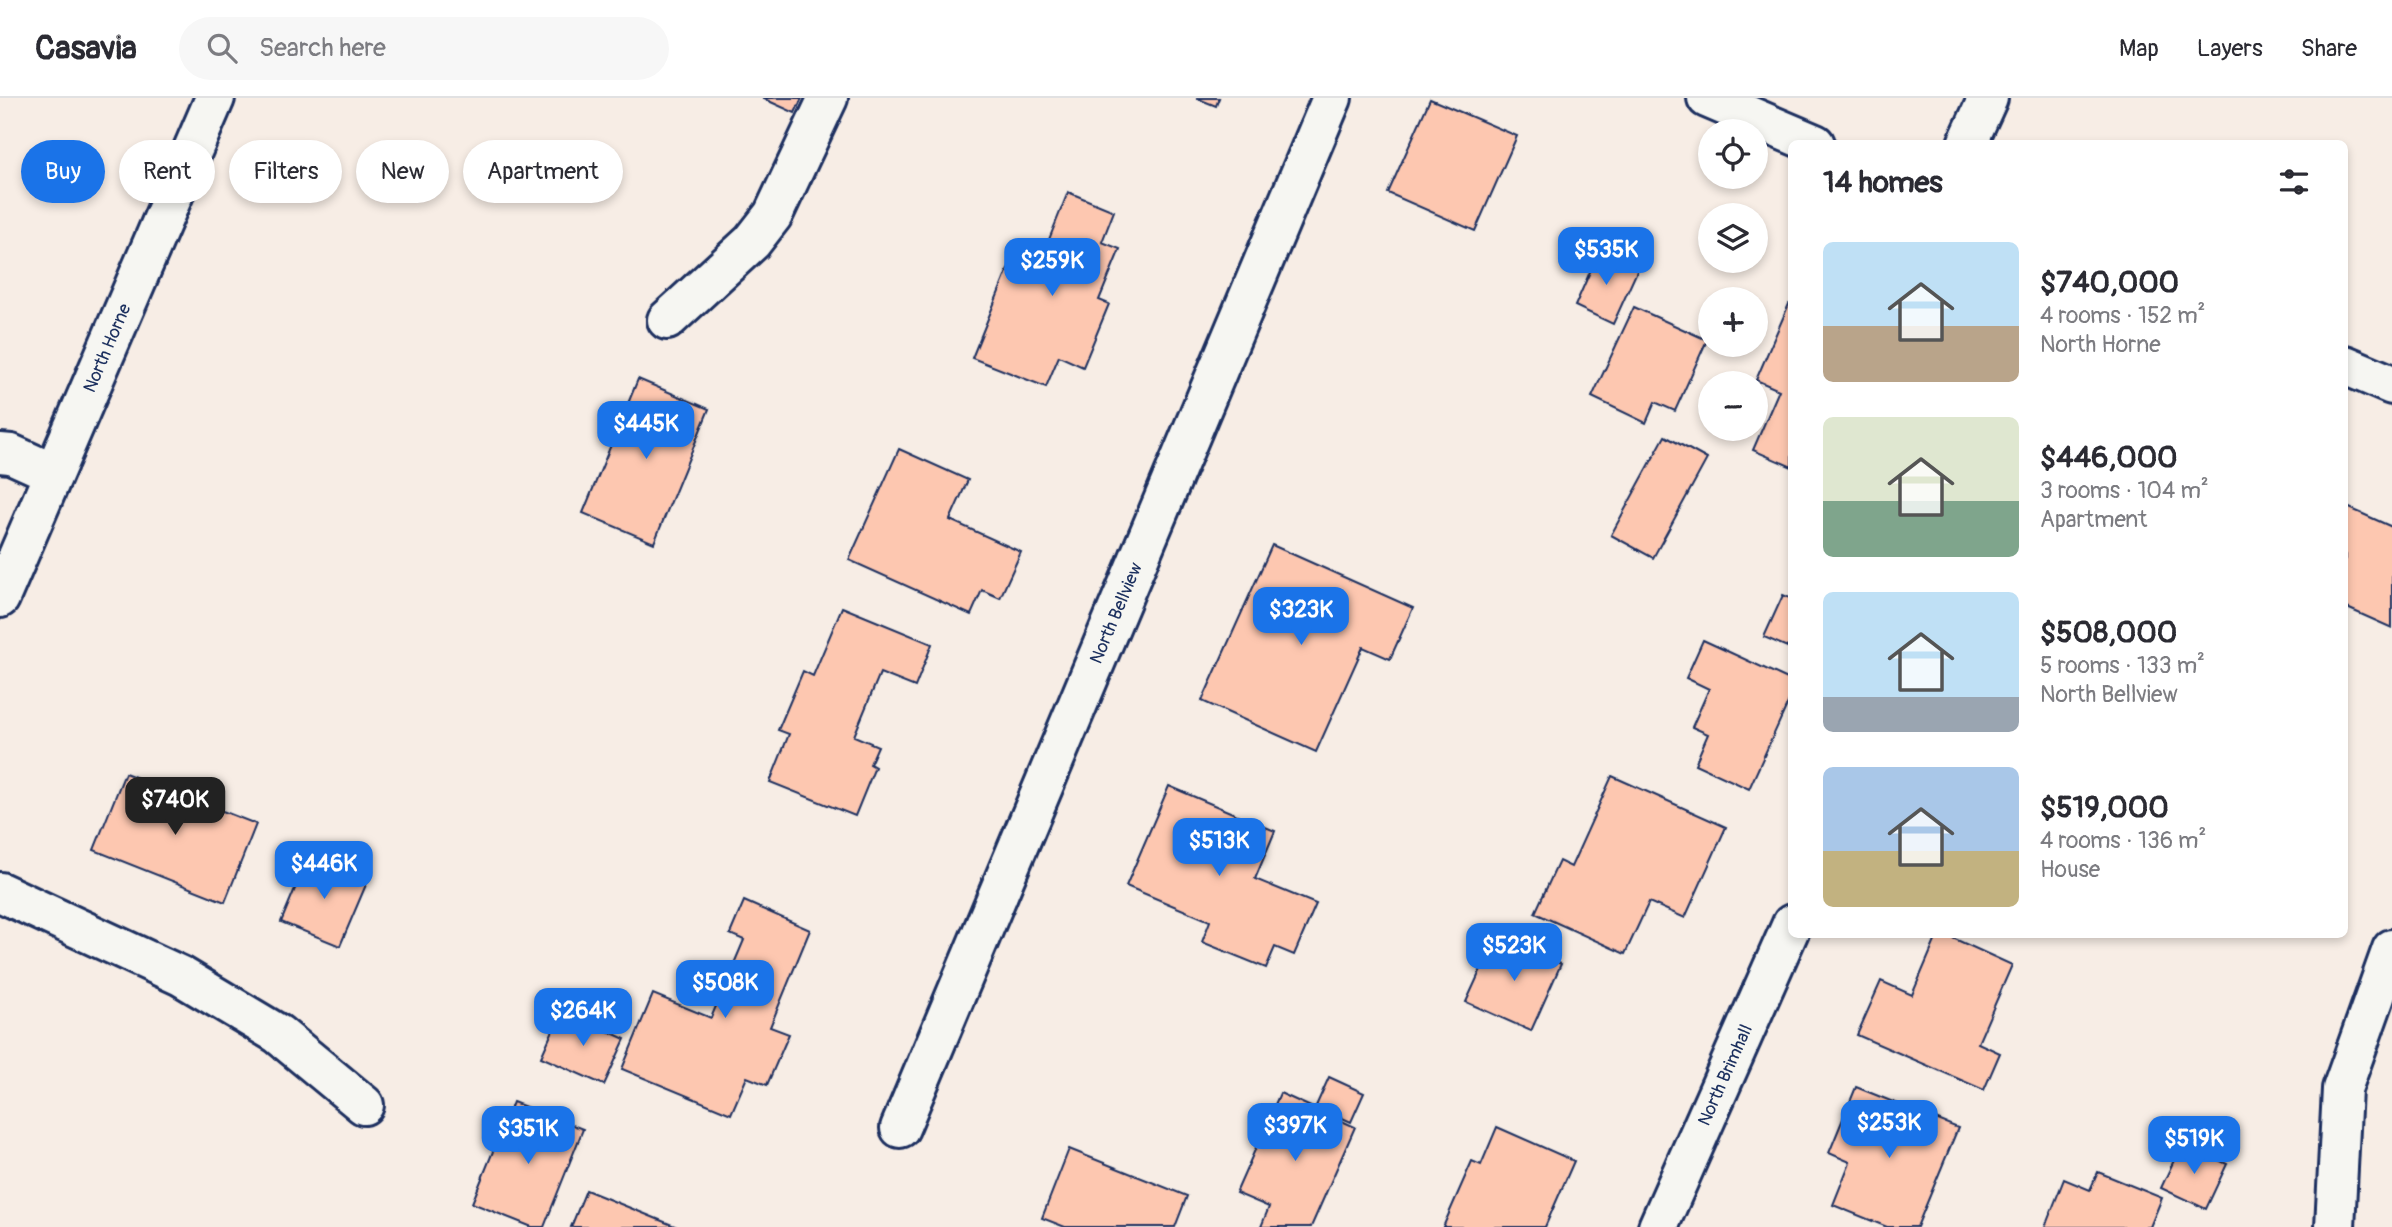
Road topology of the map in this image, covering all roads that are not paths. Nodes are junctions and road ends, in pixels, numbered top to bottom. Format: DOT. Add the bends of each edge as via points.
graph roads {
  1 [pos="215,98"];
  2 [pos="828,98"];
  3 [pos="1332,98"];
  4 [pos="1707,98"];
  5 [pos="1988,98"];
  6 [pos="1806,140"];
  7 [pos="1969,140"];
  8 [pos="667,320"];
  9 [pos="2348,366"];
  10 [pos="2392,385"];
  11 [pos="0,453"];
  12 [pos="53,473"];
  13 [pos="0,598"];
  14 [pos="0,892"];
  15 [pos="1788,933"];
  16 [pos="2392,949"];
  17 [pos="364,1105"];
  18 [pos="900,1128"];
  19 [pos="1658,1227"];
  20 [pos="2335,1227"];
  1 -- 12 [label="street, North Horne"];
  2 -- 8 [label="street" via="773,215 752,242"];
  3 -- 18 [label="street, North Bellview"];
  4 -- 6 [label="street"];
  5 -- 7 [label="street"];
  9 -- 10 [label="street"];
  11 -- 12 [label="street"];
  12 -- 13 [label="street, North Horne"];
  14 -- 17 [label="street" via="181,976 278,1034"];
  15 -- 19 [label="street, North Brimhall"];
  16 -- 20 [label="street" via="2342,1089"];
}
